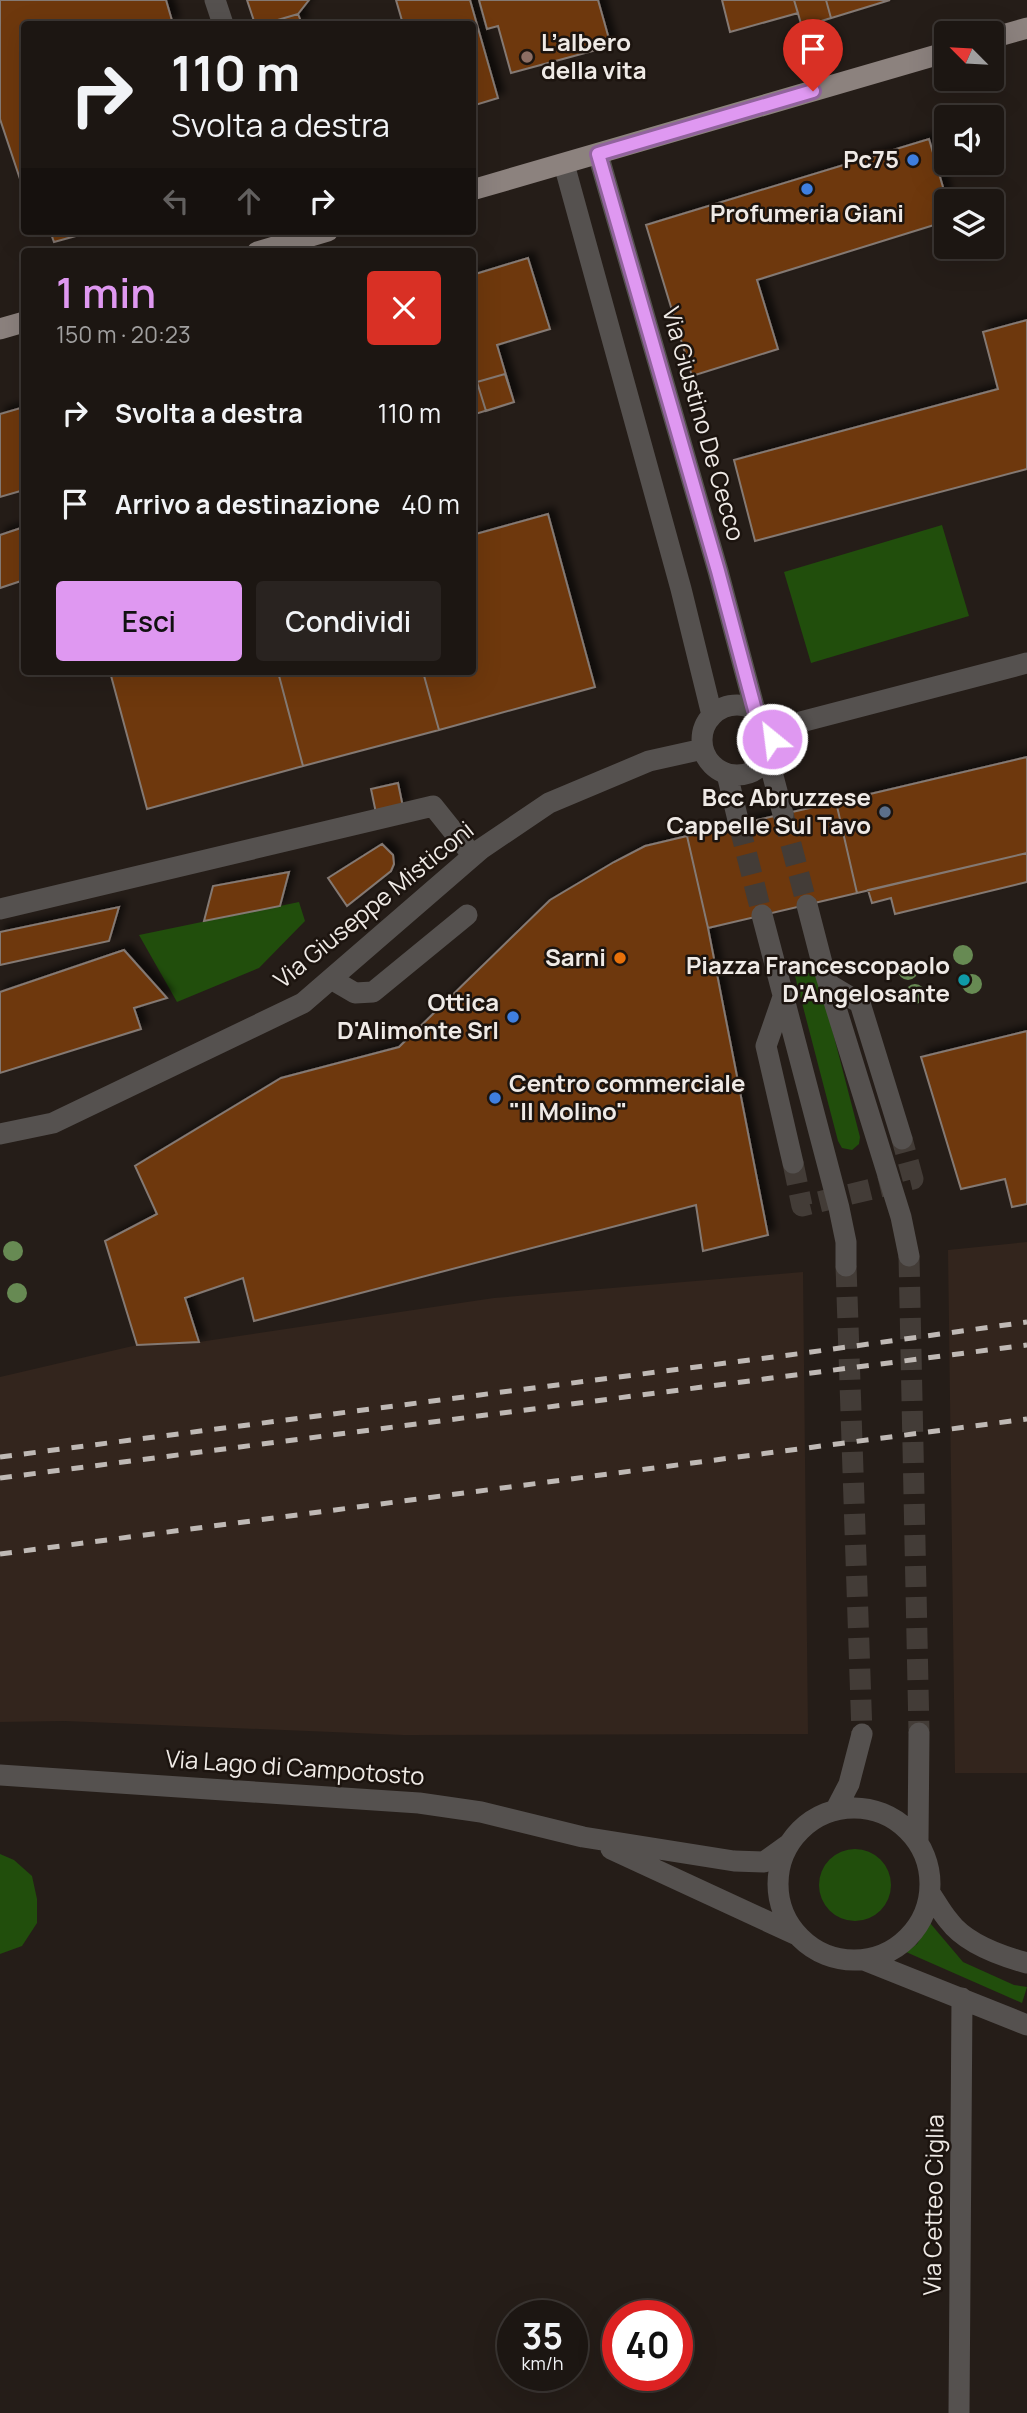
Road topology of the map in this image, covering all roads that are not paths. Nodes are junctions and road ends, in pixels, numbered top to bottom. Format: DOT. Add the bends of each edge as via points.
graph roads {
  1 [pos="215,0"];
  2 [pos="222,21"];
  3 [pos="1027,28"];
  4 [pos="1004,35"];
  5 [pos="934,56"];
  6 [pos="598,154"];
  7 [pos="564,164"];
  8 [pos="476,189"];
  9 [pos="289,236"];
  10 [pos="265,248"];
  11 [pos="21,323"];
  12 [pos="0,329"];
  13 [pos="1027,663"];
  14 [pos="755,710"];
  15 [pos="712,715"];
  16 [pos="770,730"];
  17 [pos="703,749"];
  18 [pos="768,757"];
  19 [pos="727,774"];
  20 [pos="783,814"];
  21 [pos="740,824"];
  22 [pos="473,856"];
  23 [pos="807,905"];
  24 [pos="0,909"];
  25 [pos="467,915"];
  26 [pos="762,915"];
  27 [pos="331,979"];
  28 [pos="830,985"];
  29 [pos="783,997"];
  30 [pos="0,1134"];
  31 [pos="902,1139"];
  32 [pos="793,1163"];
  33 [pos="909,1256"];
  34 [pos="846,1266"];
  35 [pos="919,1733"];
  36 [pos="862,1734"];
  37 [pos="0,1775"];
  38 [pos="836,1809"];
  39 [pos="583,1837"];
  40 [pos="918,1841"];
  41 [pos="789,1844"];
  42 [pos="930,1893"];
  43 [pos="797,1935"];
  44 [pos="864,1959"];
  45 [pos="1027,1963"];
  46 [pos="962,1998"];
  47 [pos="1027,2025"];
  48 [pos="959,2413"];
  1 -- 2 [label="street"];
  3 -- 4 [label="main road"];
  5 -- 6 [label="main road"];
  6 -- 7 [label="main road"];
  6 -- 14 [label="street, Via Giustino De Cecco"];
  7 -- 8 [label="main road"];
  7 -- 15 [label="street"];
  9 -- 10 [label="main road"];
  11 -- 12 [label="main road"];
  13 -- 16 [label="street"];
  14 -- 15 [label="street" via="728,706"];
  14 -- 16 [label="street"];
  15 -- 17 [label="street" via="702,733"];
  16 -- 18 [label="street"];
  17 -- 19 [label="street" via="710,763"];
  17 -- 22 [label="street, Via Giuseppe Misticoni" via="649,761 549,803"];
  18 -- 19 [label="street" via="750,773"];
  18 -- 20 [label="street"];
  19 -- 21 [label="street"];
  22 -- 24 [label="street" via="433,806"];
  22 -- 27 [label="street, Via Giuseppe Misticoni"];
  23 -- 28 [label="street"];
  25 -- 27 [label="street" via="373,992 355,993"];
  26 -- 29 [label="street"];
  27 -- 30 [label="street, Via Giuseppe Misticoni" via="303,1003 53,1122"];
  28 -- 31 [label="street" via="860,1003"];
  28 -- 33 [label="street"];
  29 -- 32 [label="street" via="766,1046"];
  29 -- 34 [label="street" via="839,1208"];
  35 -- 40 [label="street"];
  36 -- 38 [label="street" via="849,1784"];
  37 -- 39 [label="street, Via Lago di Campotosto" via="419,1802"];
  38 -- 40 [label="street" via="882,1812"];
  38 -- 41 [label="street" via="801,1828"];
  39 -- 41 [label="street, Via Lago di Campotosto" via="734,1861 764,1862"];
  39 -- 43 [label="street, Via Lago di Campotosto"];
  40 -- 42 [label="street" via="926,1857"];
  41 -- 43 [label="street" via="780,1867 778,1891 784,1914"];
  42 -- 44 [label="street" via="915,1930 901,1944"];
  42 -- 45 [label="street" via="965,1937 1006,1958"];
  43 -- 44 [label="street" via="816,1951 839,1959"];
  44 -- 46 [label="street"];
  46 -- 47 [label="street"];
  46 -- 48 [label="street, Via Cetteo Ciglia"];
}
